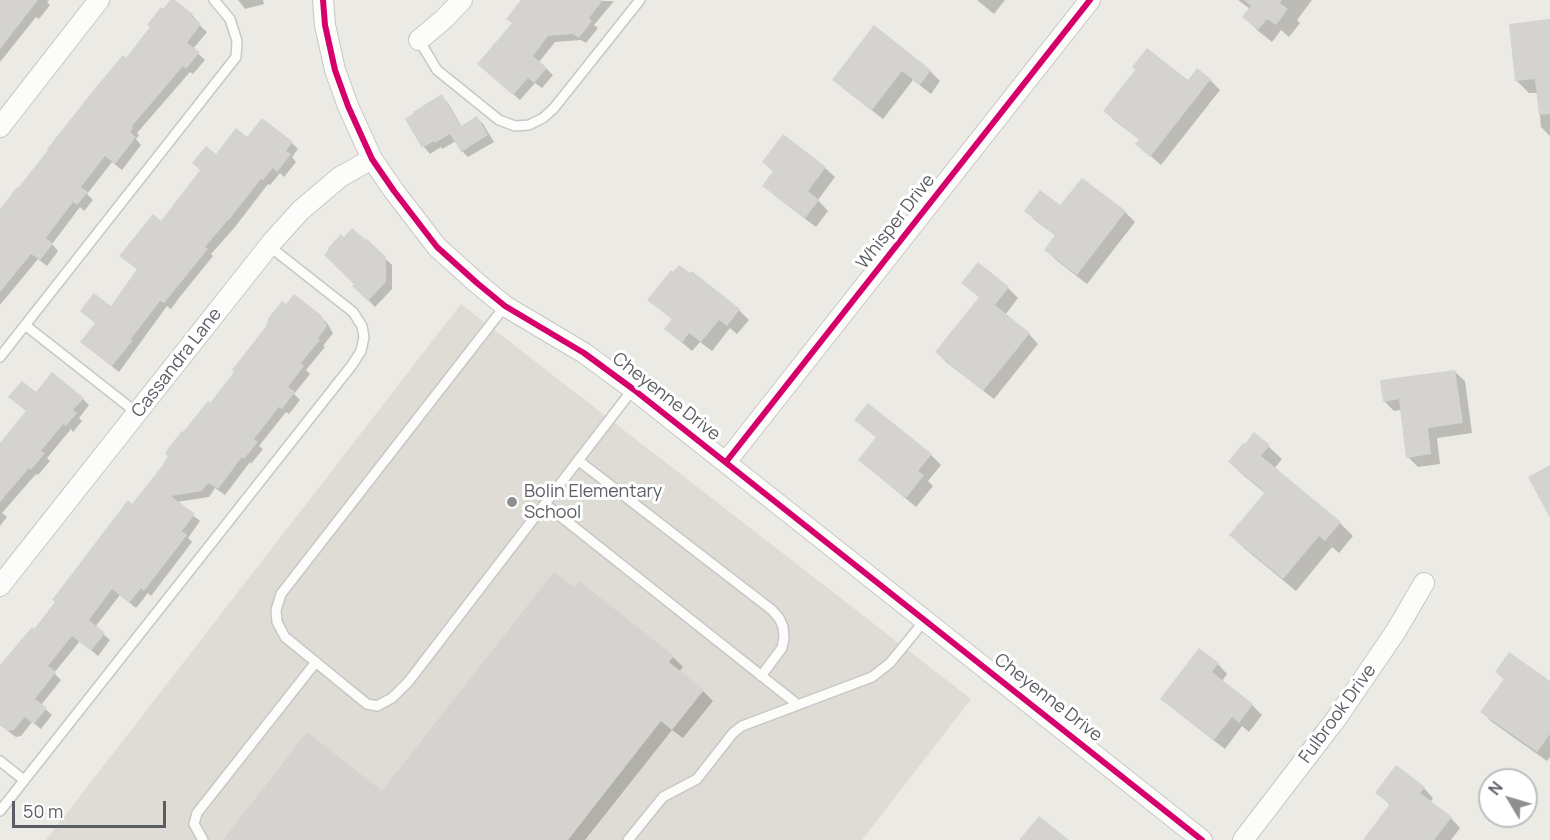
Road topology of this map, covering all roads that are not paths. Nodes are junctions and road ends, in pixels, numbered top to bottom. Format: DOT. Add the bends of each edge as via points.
graph roads {
  1 [pos="99,0"];
  2 [pos="214,0"];
  3 [pos="323,0"];
  4 [pos="462,0"];
  5 [pos="640,0"];
  6 [pos="1090,0"];
  7 [pos="419,40"];
  8 [pos="0,127"];
  9 [pos="372,159"];
  10 [pos="269,246"];
  11 [pos="505,306"];
  12 [pos="25,325"];
  13 [pos="0,357"];
  14 [pos="633,389"];
  15 [pos="137,413"];
  16 [pos="579,461"];
  17 [pos="726,462"];
  18 [pos="545,504"];
  19 [pos="1424,583"];
  20 [pos="0,586"];
  21 [pos="925,620"];
  22 [pos="316,662"];
  23 [pos="761,676"];
  24 [pos="797,704"];
  25 [pos="0,761"];
  26 [pos="24,780"];
  27 [pos="0,811"];
  28 [pos="204,840"];
  29 [pos="628,840"];
  30 [pos="1202,840"];
  31 [pos="1243,840"];
  1 -- 8 [label="street"];
  2 -- 12 [label="lane" via="230,19 237,40 236,57"];
  3 -- 9 [label="street, Cheyenne Drive" via="335,70"];
  4 -- 7 [label="street"];
  5 -- 7 [label="lane" via="554,108 529,125 516,126 499,120 437,70"];
  6 -- 17 [label="street, Whisper Drive"];
  9 -- 10 [label="street, Cassandra Lane" via="340,177 301,210"];
  9 -- 11 [label="street, Cheyenne Drive" via="437,247"];
  10 -- 15 [label="street, Cassandra Lane"];
  10 -- 26 [label="lane" via="353,312 362,326 361,351"];
  11 -- 14 [label="street, Cheyenne Drive" via="584,353"];
  11 -- 22 [label="lane" via="281,594 277,622 285,637"];
  12 -- 13 [label="lane"];
  12 -- 15 [label="lane"];
  14 -- 16 [label="lane"];
  14 -- 17 [label="street, Cheyenne Drive"];
  15 -- 20 [label="street, Cassandra Lane"];
  16 -- 18 [label="lane"];
  16 -- 23 [label="lane" via="779,618 783,627 782,648"];
  17 -- 21 [label="street, Cheyenne Drive"];
  18 -- 22 [label="lane" via="392,698 377,706 367,704"];
  18 -- 23 [label="lane"];
  19 -- 31 [label="street, Fulbrook Drive" via="1342,710"];
  21 -- 24 [label="lane" via="890,663 872,676"];
  21 -- 30 [label="street, Cheyenne Drive"];
  22 -- 28 [label="lane" via="197,813 194,824"];
  23 -- 24 [label="lane"];
  24 -- 29 [label="lane" via="733,733 697,779 663,797"];
  25 -- 26 [label="lane"];
  26 -- 27 [label="lane"];
}
